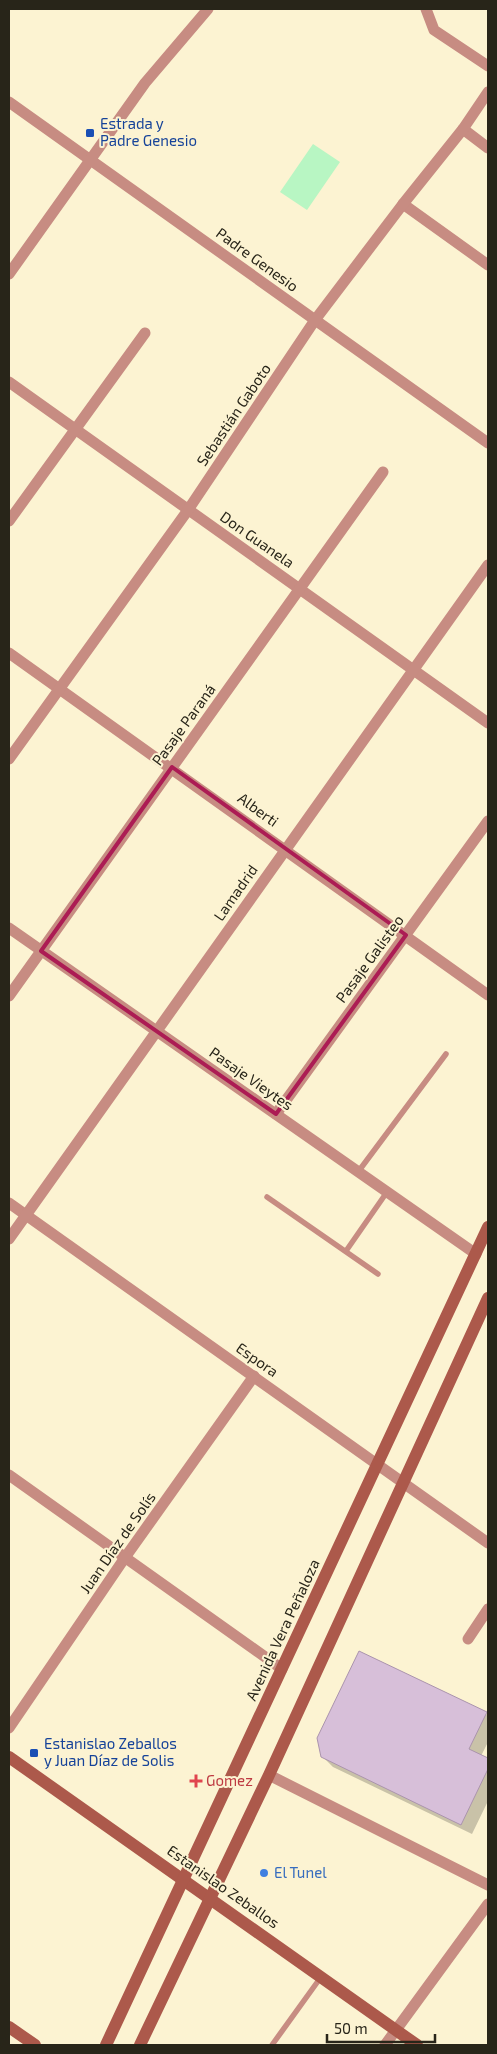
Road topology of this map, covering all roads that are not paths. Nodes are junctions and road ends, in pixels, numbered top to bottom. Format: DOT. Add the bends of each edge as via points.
graph roads {
  1 [pos="208,9"];
  2 [pos="430,12"];
  3 [pos="488,66"];
  4 [pos="488,94"];
  5 [pos="9,102"];
  6 [pos="463,129"];
  7 [pos="488,148"];
  8 [pos="90,159"];
  9 [pos="402,204"];
  10 [pos="488,265"];
  11 [pos="9,274"];
  12 [pos="315,320"];
  13 [pos="145,333"];
  14 [pos="9,382"];
  15 [pos="75,428"];
  16 [pos="488,443"];
  17 [pos="383,472"];
  18 [pos="188,510"];
  19 [pos="9,521"];
  20 [pos="488,565"];
  21 [pos="300,588"];
  22 [pos="9,653"];
  23 [pos="414,670"];
  24 [pos="61,689"];
  25 [pos="488,723"];
  26 [pos="9,759"];
  27 [pos="172,767"];
  28 [pos="488,821"];
  29 [pos="286,849"];
  30 [pos="9,928"];
  31 [pos="406,935"];
  32 [pos="41,950"];
  33 [pos="488,995"];
  34 [pos="9,996"];
  35 [pos="156,1031"];
  36 [pos="446,1054"];
  37 [pos="276,1114"];
  38 [pos="358,1172"];
  39 [pos="387,1192"];
  40 [pos="267,1197"];
  41 [pos="9,1203"];
  42 [pos="26,1215"];
  43 [pos="488,1227"];
  44 [pos="9,1239"];
  45 [pos="346,1251"];
  46 [pos="476,1254"];
  47 [pos="378,1274"];
  48 [pos="488,1298"];
  49 [pos="254,1376"];
  50 [pos="377,1464"];
  51 [pos="9,1476"];
  52 [pos="403,1481"];
  53 [pos="488,1543"];
  54 [pos="124,1559"];
  55 [pos="488,1609"];
  56 [pos="468,1639"];
  57 [pos="282,1670"];
  58 [pos="9,1728"];
  59 [pos="9,1757"];
  60 [pos="269,1775"];
  61 [pos="183,1879"];
  62 [pos="488,1884"];
  63 [pos="211,1898"];
  64 [pos="488,1904"];
  65 [pos="321,1977"];
  66 [pos="9,2027"];
  67 [pos="396,2030"];
  68 [pos="35,2045"];
  69 [pos="106,2045"];
  70 [pos="140,2045"];
  71 [pos="272,2045"];
  72 [pos="385,2045"];
  73 [pos="417,2045"];
  1 -- 8 [label="street" via="145,83"];
  2 -- 3 [label="street" via="434,30"];
  4 -- 6 [label="street, Sebastián Gaboto"];
  5 -- 8 [label="street, Padre Genesio"];
  6 -- 7 [label="street"];
  6 -- 9 [label="street, Sebastián Gaboto"];
  8 -- 11 [label="street"];
  8 -- 12 [label="street, Padre Genesio"];
  9 -- 10 [label="street"];
  9 -- 12 [label="street, Sebastián Gaboto"];
  12 -- 16 [label="street, Padre Genesio"];
  12 -- 18 [label="street, Sebastián Gaboto"];
  13 -- 15 [label="street"];
  14 -- 15 [label="street, Don Guanela"];
  15 -- 18 [label="street, Don Guanela"];
  15 -- 19 [label="street"];
  17 -- 21 [label="street, Pasaje Paraná"];
  18 -- 21 [label="street, Don Guanela"];
  18 -- 24 [label="street, Sebastián Gaboto"];
  20 -- 23 [label="street, Lamadrid"];
  21 -- 23 [label="street, Don Guanela"];
  21 -- 27 [label="street, Pasaje Paraná"];
  22 -- 24 [label="street, Alberti"];
  23 -- 25 [label="street, Don Guanela"];
  23 -- 29 [label="street, Lamadrid"];
  24 -- 26 [label="street, Sebastián Gaboto"];
  24 -- 27 [label="street, Alberti"];
  27 -- 29 [label="street, Alberti"];
  27 -- 32 [label="street, Pasaje Paraná"];
  28 -- 31 [label="street, Pasaje Galisteo"];
  29 -- 31 [label="street, Alberti"];
  29 -- 35 [label="street, Lamadrid"];
  30 -- 32 [label="street, Pasaje Vieytes"];
  31 -- 33 [label="street, Alberti"];
  31 -- 37 [label="street, Pasaje Galisteo"];
  32 -- 34 [label="street, Pasaje Paraná"];
  32 -- 35 [label="street, Pasaje Vieytes"];
  35 -- 37 [label="street, Pasaje Vieytes"];
  35 -- 42 [label="street, Lamadrid"];
  36 -- 38 [label="lane"];
  37 -- 38 [label="street, Pasaje Vieytes"];
  38 -- 39 [label="street, Pasaje Vieytes"];
  39 -- 45 [label="lane"];
  39 -- 46 [label="street, Pasaje Vieytes"];
  40 -- 45 [label="lane"];
  41 -- 42 [label="street, Espora"];
  42 -- 44 [label="street, Lamadrid"];
  42 -- 49 [label="street, Espora"];
  43 -- 46 [label="main road, Avenida Vera Peñaloza"];
  45 -- 47 [label="lane"];
  46 -- 50 [label="main road, Avenida Vera Peñaloza"];
  48 -- 52 [label="main road"];
  49 -- 50 [label="street, Espora"];
  49 -- 54 [label="street, Juan Díaz de Solís"];
  50 -- 52 [label="street, Espora"];
  50 -- 57 [label="main road, Avenida Vera Peñaloza"];
  51 -- 54 [label="street"];
  52 -- 53 [label="street, Espora"];
  52 -- 60 [label="main road"];
  54 -- 57 [label="street"];
  54 -- 58 [label="street, Juan Díaz de Solís"];
  55 -- 56 [label="street"];
  57 -- 61 [label="main road, Avenida Vera Peñaloza"];
  59 -- 61 [label="main road, Estanislao Zeballos"];
  60 -- 62 [label="street"];
  60 -- 63 [label="main road"];
  61 -- 63 [label="main road, Estanislao Zeballos"];
  61 -- 69 [label="main road, Avenida Vera Peñaloza"];
  63 -- 65 [label="main road, Estanislao Zeballos"];
  63 -- 70 [label="main road"];
  64 -- 67 [label="street"];
  65 -- 67 [label="main road, Estanislao Zeballos"];
  65 -- 71 [label="lane"];
  66 -- 68 [label="main road"];
  67 -- 72 [label="street"];
  67 -- 73 [label="main road, Estanislao Zeballos"];
}
